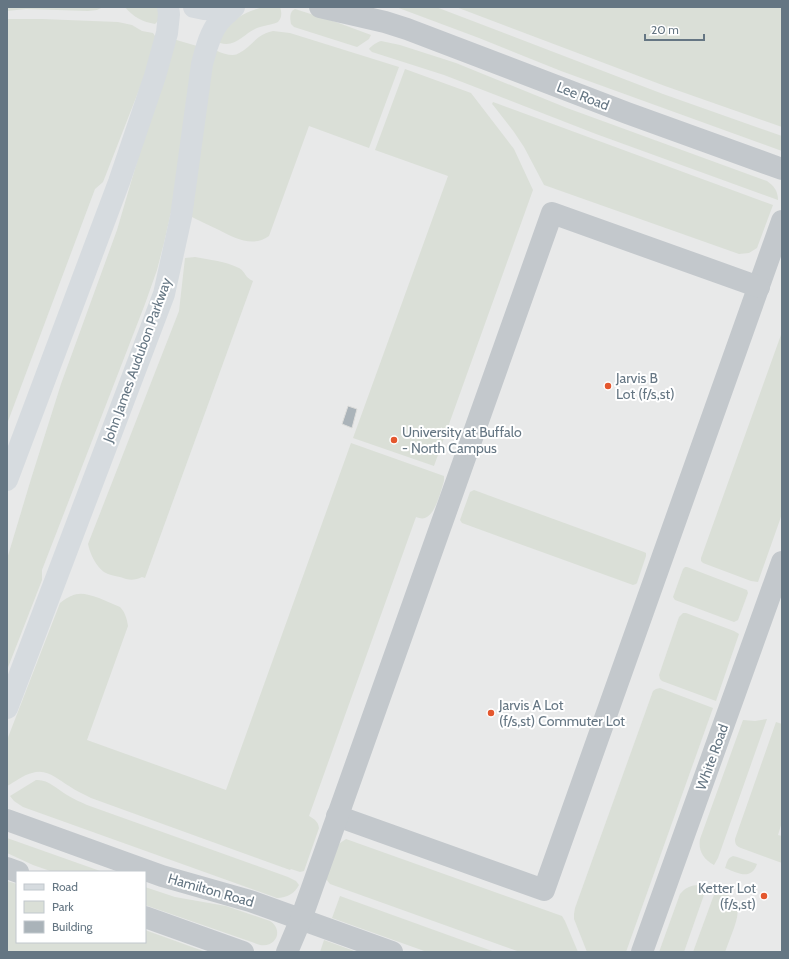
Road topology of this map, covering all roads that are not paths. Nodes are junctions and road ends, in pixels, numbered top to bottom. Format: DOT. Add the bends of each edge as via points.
graph roads {
  1 [pos="168,7"];
  2 [pos="194,7"];
  3 [pos="227,7"];
  4 [pos="234,7"];
  5 [pos="320,7"];
  6 [pos="355,7"];
  7 [pos="385,22"];
  8 [pos="782,169"];
  9 [pos="782,221"];
  10 [pos="759,286"];
  11 [pos="7,480"];
  12 [pos="782,562"];
  13 [pos="7,708"];
  14 [pos="337,816"];
  15 [pos="7,820"];
  16 [pos="146,917"];
  17 [pos="301,919"];
  18 [pos="243,952"];
  19 [pos="287,952"];
  20 [pos="392,952"];
  21 [pos="642,952"];
  1 -- 11 [label="main road" via="165,40 120,182"];
  2 -- 3 [label="main road" via="205,10"];
  4 -- 13 [label="main road, John James Audubon Parkway" via="218,22 211,34 202,64 181,217 164,294"];
  5 -- 7 [label="street, Lee Road"];
  6 -- 7 [label="street, Lee Road"];
  7 -- 8 [label="street, Lee Road"];
  9 -- 10 [label="street"];
  10 -- 14 [label="street" via="552,213"];
  10 -- 14 [label="street" via="544,890"];
  12 -- 21 [label="street, White Road"];
  14 -- 17 [label="street"];
  15 -- 17 [label="street, Hamilton Road" via="162,876 250,901"];
  16 -- 18 [label="street"];
  17 -- 19 [label="street"];
  17 -- 20 [label="street, Hamilton Road"];
}
